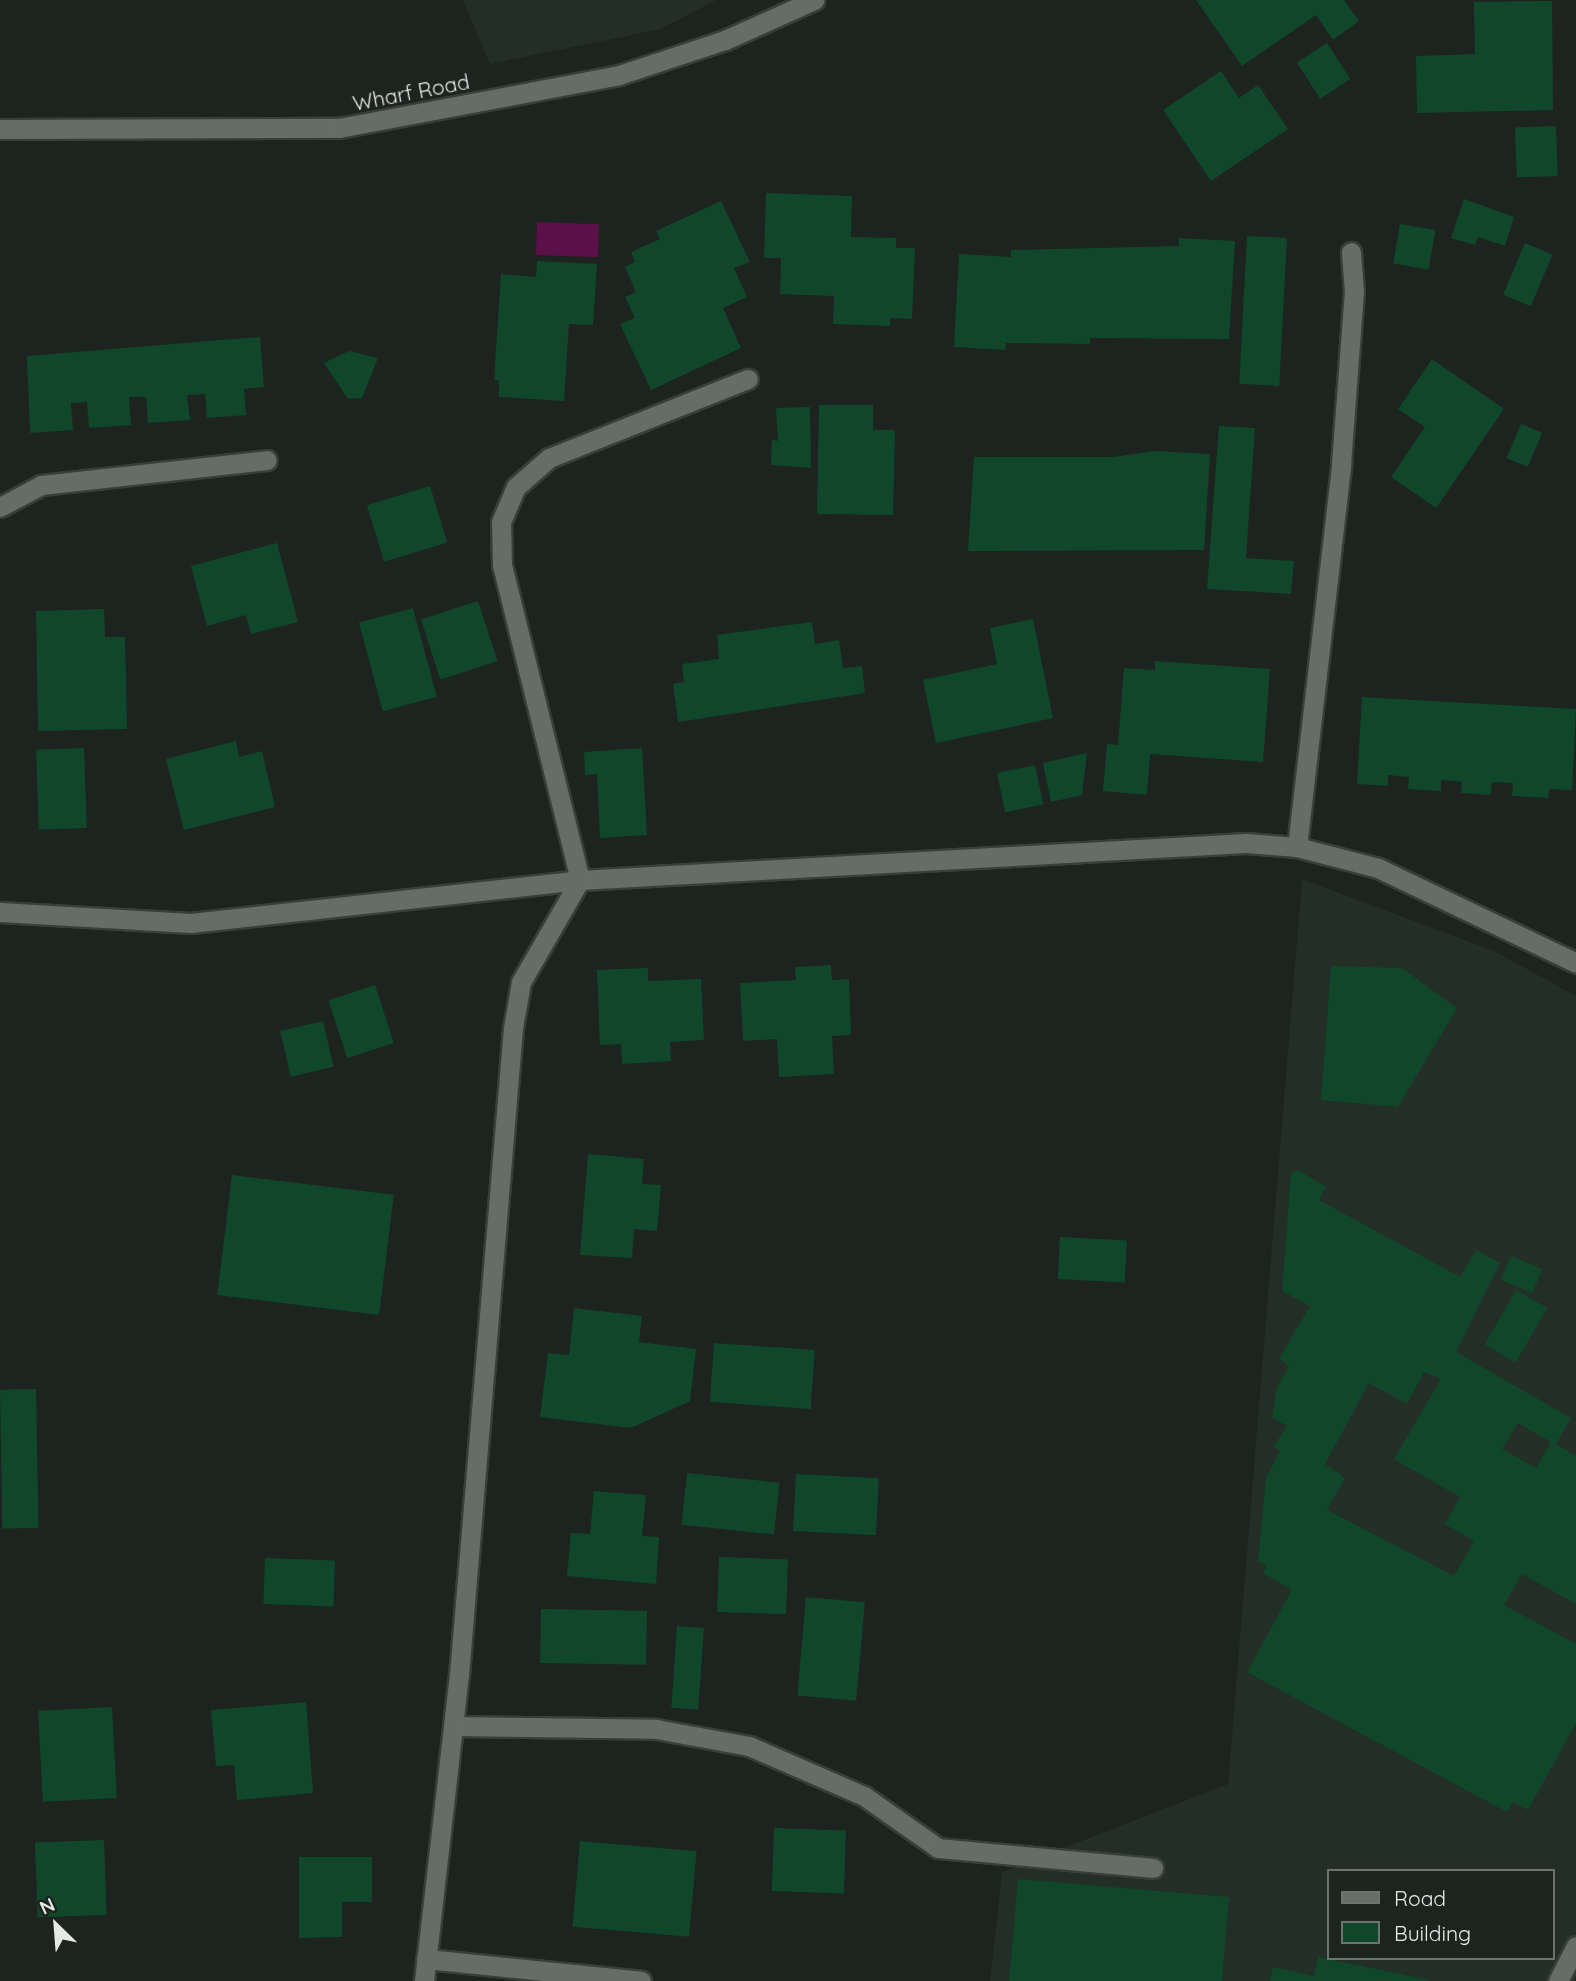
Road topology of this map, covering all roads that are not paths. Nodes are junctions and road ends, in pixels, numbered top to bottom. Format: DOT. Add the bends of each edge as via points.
graph roads {
  1 [pos="814,0"];
  2 [pos="0,129"];
  3 [pos="1351,252"];
  4 [pos="748,379"];
  5 [pos="267,460"];
  6 [pos="0,507"];
  7 [pos="1297,847"];
  8 [pos="580,880"];
  9 [pos="0,912"];
  10 [pos="1576,964"];
  11 [pos="453,1726"];
  12 [pos="1153,1868"];
  13 [pos="1576,1946"];
  14 [pos="426,1959"];
  15 [pos="424,1981"];
  16 [pos="641,1981"];
  17 [pos="1558,1981"];
  1 -- 2 [label="street, Wharf Road" via="725,40 619,75 339,128"];
  3 -- 7 [label="street" via="1354,292 1341,464"];
  4 -- 8 [label="street" via="549,458 516,487 501,522 502,565"];
  5 -- 6 [label="street" via="41,485"];
  7 -- 8 [label="street" via="1246,843"];
  7 -- 10 [label="street" via="1378,867"];
  8 -- 9 [label="street" via="191,923"];
  8 -- 11 [label="street" via="521,982 513,1028"];
  11 -- 12 [label="street" via="656,1729 749,1746 864,1796 938,1848"];
  11 -- 14 [label="street"];
  13 -- 17 [label="street"];
  14 -- 15 [label="street"];
  14 -- 16 [label="street"];
}
